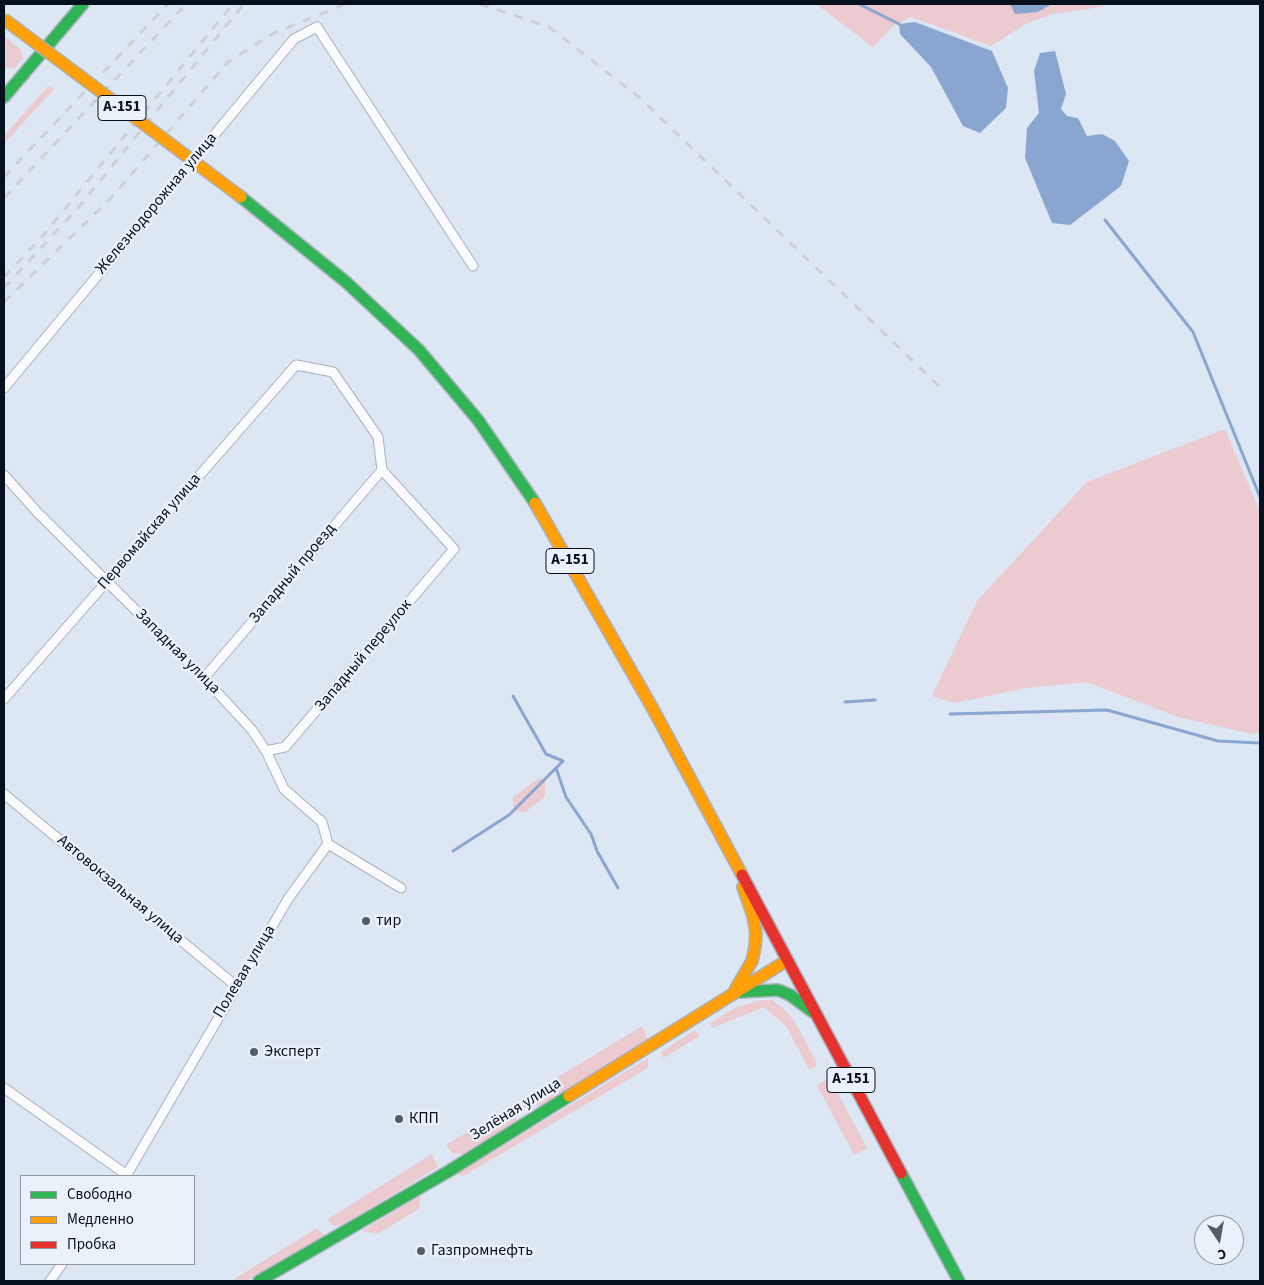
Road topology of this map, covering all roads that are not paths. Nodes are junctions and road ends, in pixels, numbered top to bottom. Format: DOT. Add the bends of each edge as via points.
graph roads {
  1 [pos="83,4"];
  2 [pos="4,19"];
  3 [pos="21,75"];
  4 [pos="4,78"];
  5 [pos="4,97"];
  6 [pos="473,266"];
  7 [pos="4,388"];
  8 [pos="382,470"];
  9 [pos="4,475"];
  10 [pos="106,582"];
  11 [pos="204,678"];
  12 [pos="4,700"];
  13 [pos="266,751"];
  14 [pos="4,794"];
  15 [pos="328,844"];
  16 [pos="734,863"];
  17 [pos="400,888"];
  18 [pos="786,961"];
  19 [pos="236,986"];
  20 [pos="732,994"];
  21 [pos="814,1012"];
  22 [pos="4,1088"];
  23 [pos="126,1175"];
  24 [pos="128,1175"];
  25 [pos="61,1265"];
  26 [pos="50,1281"];
  27 [pos="259,1281"];
  28 [pos="959,1281"];
  1 -- 3 [label="main road"];
  2 -- 16 [label="main road, А-151, bridge" via="241,197 346,282 419,350 478,420 527,490 653,709"];
  3 -- 4 [label="main road" via="13,79"];
  3 -- 5 [label="main road"];
  6 -- 7 [label="street, Железнодорожная улица" via="317,27 294,39"];
  8 -- 10 [label="street, Первомайская улица" via="378,437 333,372 296,365"];
  8 -- 11 [label="street, Западный проезд"];
  8 -- 13 [label="street, Западный переулок" via="454,549 285,747"];
  9 -- 10 [label="street, Западная улица"];
  10 -- 11 [label="street, Западная улица"];
  10 -- 12 [label="street, Первомайская улица"];
  11 -- 13 [label="street, Западная улица" via="252,730"];
  13 -- 15 [label="street, Западная улица" via="284,789 322,822"];
  14 -- 19 [label="street, Автовокзальная улица"];
  15 -- 17 [label="street"];
  15 -- 19 [label="street, Полевая улица" via="288,899"];
  16 -- 18 [label="main road, А-151"];
  16 -- 20 [label="main road" via="756,933 752,961"];
  18 -- 20 [label="main road, Зелёная улица"];
  18 -- 21 [label="main road, А-151"];
  19 -- 24 [label="street, Полевая улица"];
  20 -- 21 [label="main road" via="778,990"];
  20 -- 27 [label="main road, Зелёная улица" via="448,1171"];
  21 -- 28 [label="main road, А-151"];
  22 -- 23 [label="street"];
  25 -- 26 [label="street"];
}
